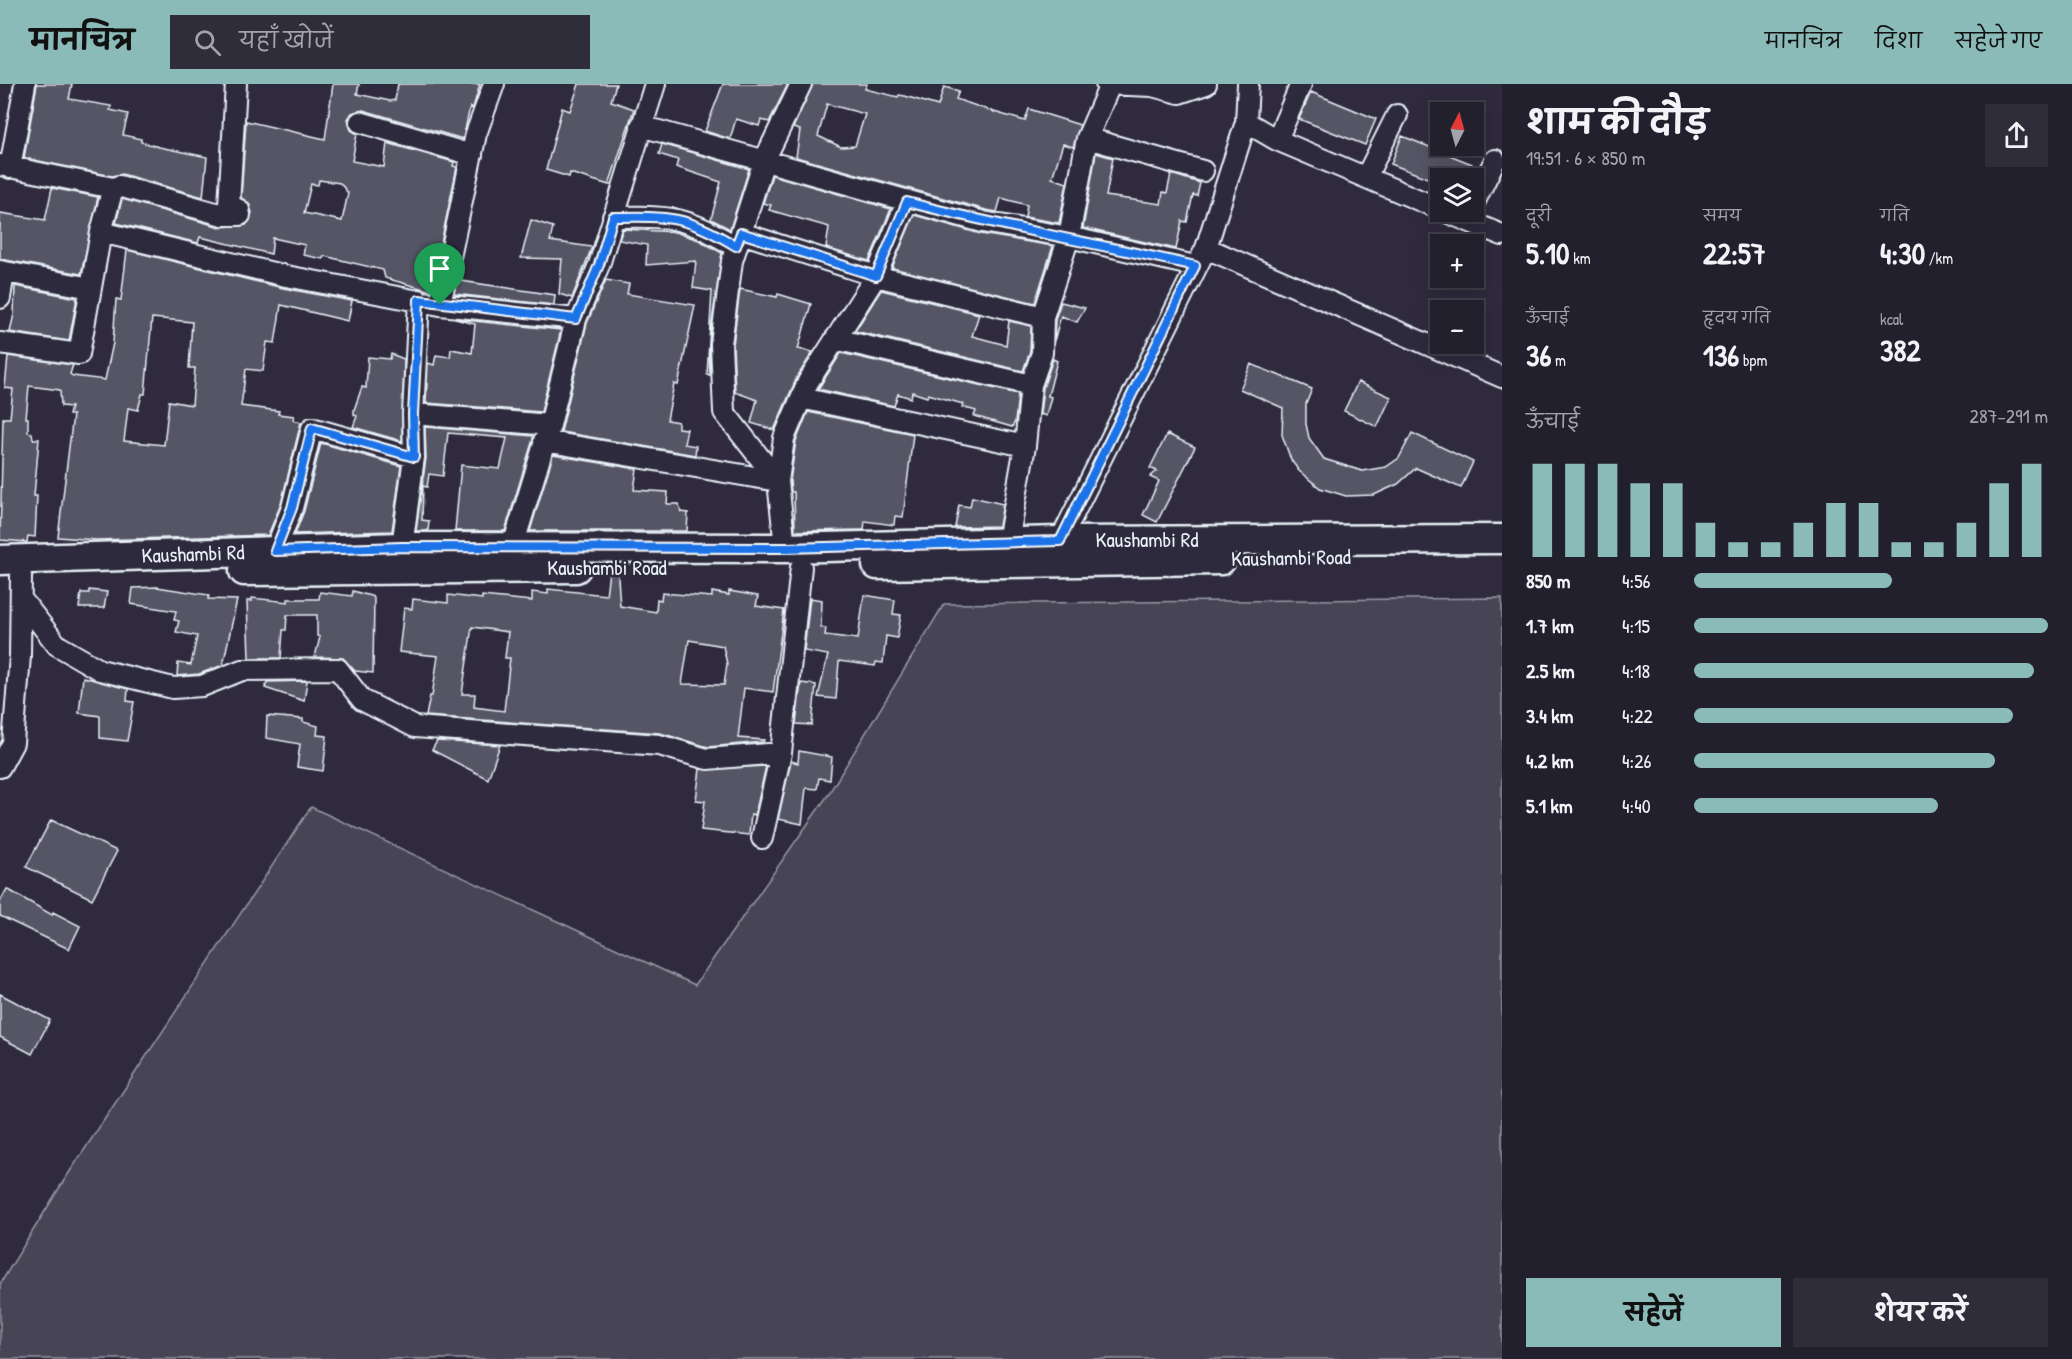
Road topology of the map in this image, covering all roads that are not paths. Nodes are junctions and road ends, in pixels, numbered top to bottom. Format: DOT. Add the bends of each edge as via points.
graph roads {
  1 [pos="25,84"];
  2 [pos="236,84"];
  3 [pos="494,84"];
  4 [pos="655,84"];
  5 [pos="801,84"];
  6 [pos="1206,84"];
  7 [pos="1248,84"];
  8 [pos="1301,84"];
  9 [pos="1108,85"];
  10 [pos="1397,115"];
  11 [pos="360,122"];
  12 [pos="1246,122"];
  13 [pos="640,126"];
  14 [pos="1087,138"];
  15 [pos="1277,140"];
  16 [pos="472,155"];
  17 [pos="1494,160"];
  18 [pos="764,161"];
  19 [pos="5,166"];
  20 [pos="1203,171"];
  21 [pos="1366,177"];
  22 [pos="1484,182"];
  23 [pos="113,188"];
  24 [pos="907,202"];
  25 [pos="1430,205"];
  26 [pos="613,217"];
  27 [pos="1484,222"];
  28 [pos="101,232"];
  29 [pos="1502,235"];
  30 [pos="1069,237"];
  31 [pos="738,240"];
  32 [pos="1206,248"];
  33 [pos="1195,266"];
  34 [pos="2,271"];
  35 [pos="876,276"];
  36 [pos="91,288"];
  37 [pos="0,298"];
  38 [pos="419,300"];
  39 [pos="440,305"];
  40 [pos="1043,317"];
  41 [pos="576,319"];
  42 [pos="836,339"];
  43 [pos="0,343"];
  44 [pos="1502,377"];
  45 [pos="1031,385"];
  46 [pos="801,398"];
  47 [pos="413,414"];
  48 [pos="547,433"];
  49 [pos="1025,446"];
  50 [pos="414,457"];
  51 [pos="778,481"];
  52 [pos="1502,539"];
  53 [pos="1060,541"];
  54 [pos="1008,542"];
  55 [pos="402,547"];
  56 [pos="512,549"];
  57 [pos="275,551"];
  58 [pos="1502,555"];
  59 [pos="793,557"];
  60 [pos="11,578"];
  61 [pos="15,715"];
  62 [pos="0,729"];
  63 [pos="781,753"];
  64 [pos="0,767"];
  65 [pos="762,838"];
  1 -- 19 [label="street"];
  2 -- 23 [label="street" via="230,205 240,214 223,215 118,186"];
  3 -- 16 [label="street"];
  4 -- 13 [label="street"];
  5 -- 18 [label="street"];
  6 -- 9 [label="street" via="1179,93 1152,86"];
  7 -- 12 [label="street"];
  8 -- 15 [label="street"];
  9 -- 14 [label="street"];
  10 -- 21 [label="street"];
  11 -- 16 [label="street"];
  12 -- 15 [label="street"];
  12 -- 32 [label="street"];
  13 -- 18 [label="street"];
  13 -- 26 [label="street"];
  14 -- 20 [label="street"];
  14 -- 30 [label="street"];
  15 -- 21 [label="street"];
  16 -- 39 [label="street"];
  17 -- 22 [label="street"];
  18 -- 24 [label="street"];
  18 -- 31 [label="street"];
  19 -- 23 [label="street"];
  21 -- 25 [label="street"];
  23 -- 28 [label="street"];
  24 -- 30 [label="street" via="983,222"];
  24 -- 35 [label="street"];
  26 -- 31 [label="street" via="669,216"];
  26 -- 41 [label="street" via="599,265"];
  27 -- 29 [label="street"];
  28 -- 36 [label="street"];
  28 -- 38 [label="street" via="286,276"];
  30 -- 33 [label="street"];
  30 -- 40 [label="street"];
  31 -- 35 [label="street"];
  31 -- 51 [label="street" via="721,344 724,412"];
  32 -- 33 [label="street"];
  32 -- 44 [label="street"];
  33 -- 53 [label="street"];
  34 -- 36 [label="street"];
  34 -- 37 [label="street"];
  35 -- 40 [label="street"];
  35 -- 42 [label="street"];
  36 -- 43 [label="street" via="79,354"];
  38 -- 39 [label="street"];
  38 -- 47 [label="street"];
  39 -- 41 [label="street"];
  40 -- 45 [label="street" via="1042,353"];
  41 -- 48 [label="street"];
  42 -- 45 [label="street"];
  42 -- 46 [label="street"];
  45 -- 49 [label="street"];
  46 -- 49 [label="street"];
  46 -- 51 [label="street" via="784,438"];
  47 -- 48 [label="street"];
  47 -- 50 [label="street"];
  48 -- 51 [label="street"];
  48 -- 56 [label="street"];
  49 -- 54 [label="street"];
  50 -- 55 [label="street"];
  50 -- 57 [label="street" via="312,428 292,508"];
  51 -- 59 [label="street"];
  52 -- 53 [label="main road, Kaushambi Rd"];
  53 -- 54 [label="main road, Kaushambi Rd"];
  54 -- 59 [label="main road, Kaushambi Rd"];
  55 -- 56 [label="main road, Kaushambi Rd"];
  55 -- 57 [label="main road, Kaushambi Rd"];
  56 -- 59 [label="main road, Kaushambi Rd"];
  57 -- 60 [label="main road, Kaushambi Rd"];
  58 -- 59 [label="main road, Kaushambi Road"];
  59 -- 60 [label="main road, Kaushambi Road"];
  59 -- 63 [label="street"];
  60 -- 61 [label="street"];
  60 -- 63 [label="street" via="57,645 100,670 174,688 202,686 242,670 338,669 362,700 415,727 658,745 707,759"];
  61 -- 62 [label="street"];
  61 -- 64 [label="street" via="13,743"];
  63 -- 65 [label="street"];
}
